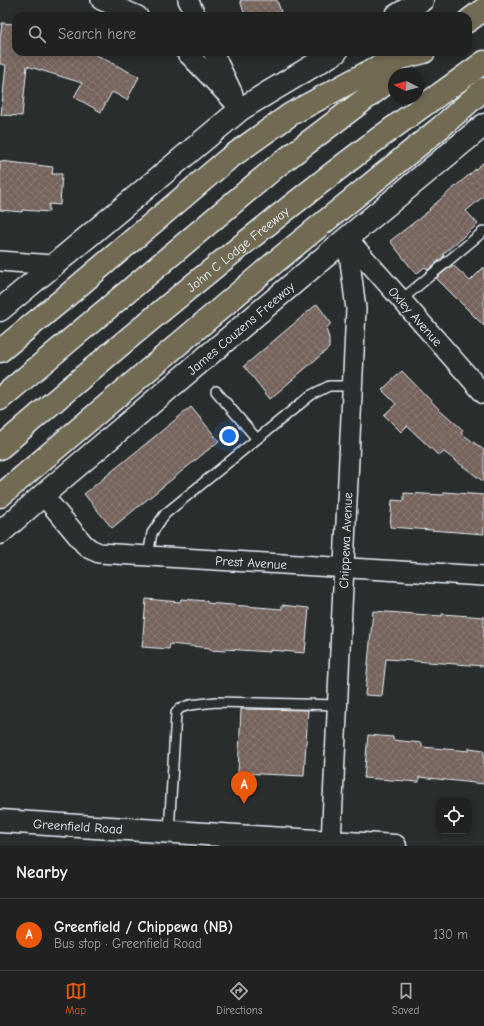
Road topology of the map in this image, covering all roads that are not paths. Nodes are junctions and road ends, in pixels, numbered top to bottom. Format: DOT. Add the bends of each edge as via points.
graph roads {
  1 [pos="101,0"];
  2 [pos="188,0"];
  3 [pos="422,0"];
  4 [pos="484,9"];
  5 [pos="129,12"];
  6 [pos="194,12"];
  7 [pos="402,12"];
  8 [pos="472,18"];
  9 [pos="190,56"];
  10 [pos="215,56"];
  11 [pos="329,56"];
  12 [pos="408,56"];
  13 [pos="422,56"];
  14 [pos="484,62"];
  15 [pos="406,68"];
  16 [pos="388,82"];
  17 [pos="484,89"];
  18 [pos="240,109"];
  19 [pos="484,125"];
  20 [pos="484,231"];
  21 [pos="347,238"];
  22 [pos="0,261"];
  23 [pos="52,265"];
  24 [pos="401,300"];
  25 [pos="0,310"];
  26 [pos="0,351"];
  27 [pos="352,386"];
  28 [pos="216,391"];
  29 [pos="484,394"];
  30 [pos="0,399"];
  31 [pos="257,439"];
  32 [pos="0,448"];
  33 [pos="43,495"];
  34 [pos="0,496"];
  35 [pos="0,533"];
  36 [pos="148,556"];
  37 [pos="344,568"];
  38 [pos="484,576"];
  39 [pos="338,705"];
  40 [pos="0,822"];
  41 [pos="168,832"];
  42 [pos="233,841"];
  43 [pos="331,843"];
  44 [pos="395,846"];
  1 -- 5 [label="street"];
  2 -- 6 [label="street"];
  3 -- 7 [label="main road"];
  4 -- 8 [label="highway"];
  9 -- 18 [label="street"];
  10 -- 18 [label="street"];
  11 -- 18 [label="main road"];
  12 -- 26 [label="highway" via="389,61 291,114 228,159"];
  13 -- 15 [label="highway"];
  14 -- 32 [label="highway, John C Lodge Freeway" via="347,162 249,239"];
  16 -- 30 [label="highway" via="277,166"];
  17 -- 34 [label="highway" via="268,268"];
  18 -- 23 [label="main road"];
  19 -- 21 [label="main road, James Couzens Freeway"];
  20 -- 24 [label="lane"];
  21 -- 24 [label="street, Oxley Avenue"];
  21 -- 27 [label="street, Chippewa Avenue" via="356,309"];
  21 -- 33 [label="main road, James Couzens Freeway"];
  22 -- 23 [label="street"];
  23 -- 25 [label="main road"];
  24 -- 29 [label="street, Oxley Avenue"];
  27 -- 31 [label="lane" via="329,386 311,395"];
  27 -- 37 [label="street, Chippewa Avenue"];
  28 -- 31 [label="lane"];
  31 -- 36 [label="lane" via="165,514 152,533"];
  33 -- 35 [label="main road, James Couzens Freeway"];
  33 -- 36 [label="street, Prest Avenue" via="90,549 99,553"];
  36 -- 37 [label="street, Prest Avenue"];
  37 -- 38 [label="street, Prest Avenue"];
  37 -- 39 [label="street, Chippewa Avenue"];
  39 -- 41 [label="lane" via="216,702 180,708 176,713"];
  39 -- 43 [label="street, Chippewa Avenue"];
  40 -- 41 [label="main road, Greenfield Road"];
  41 -- 42 [label="main road, Greenfield Road"];
  42 -- 43 [label="main road, Greenfield Road"];
  43 -- 44 [label="main road, Greenfield Road"];
}
